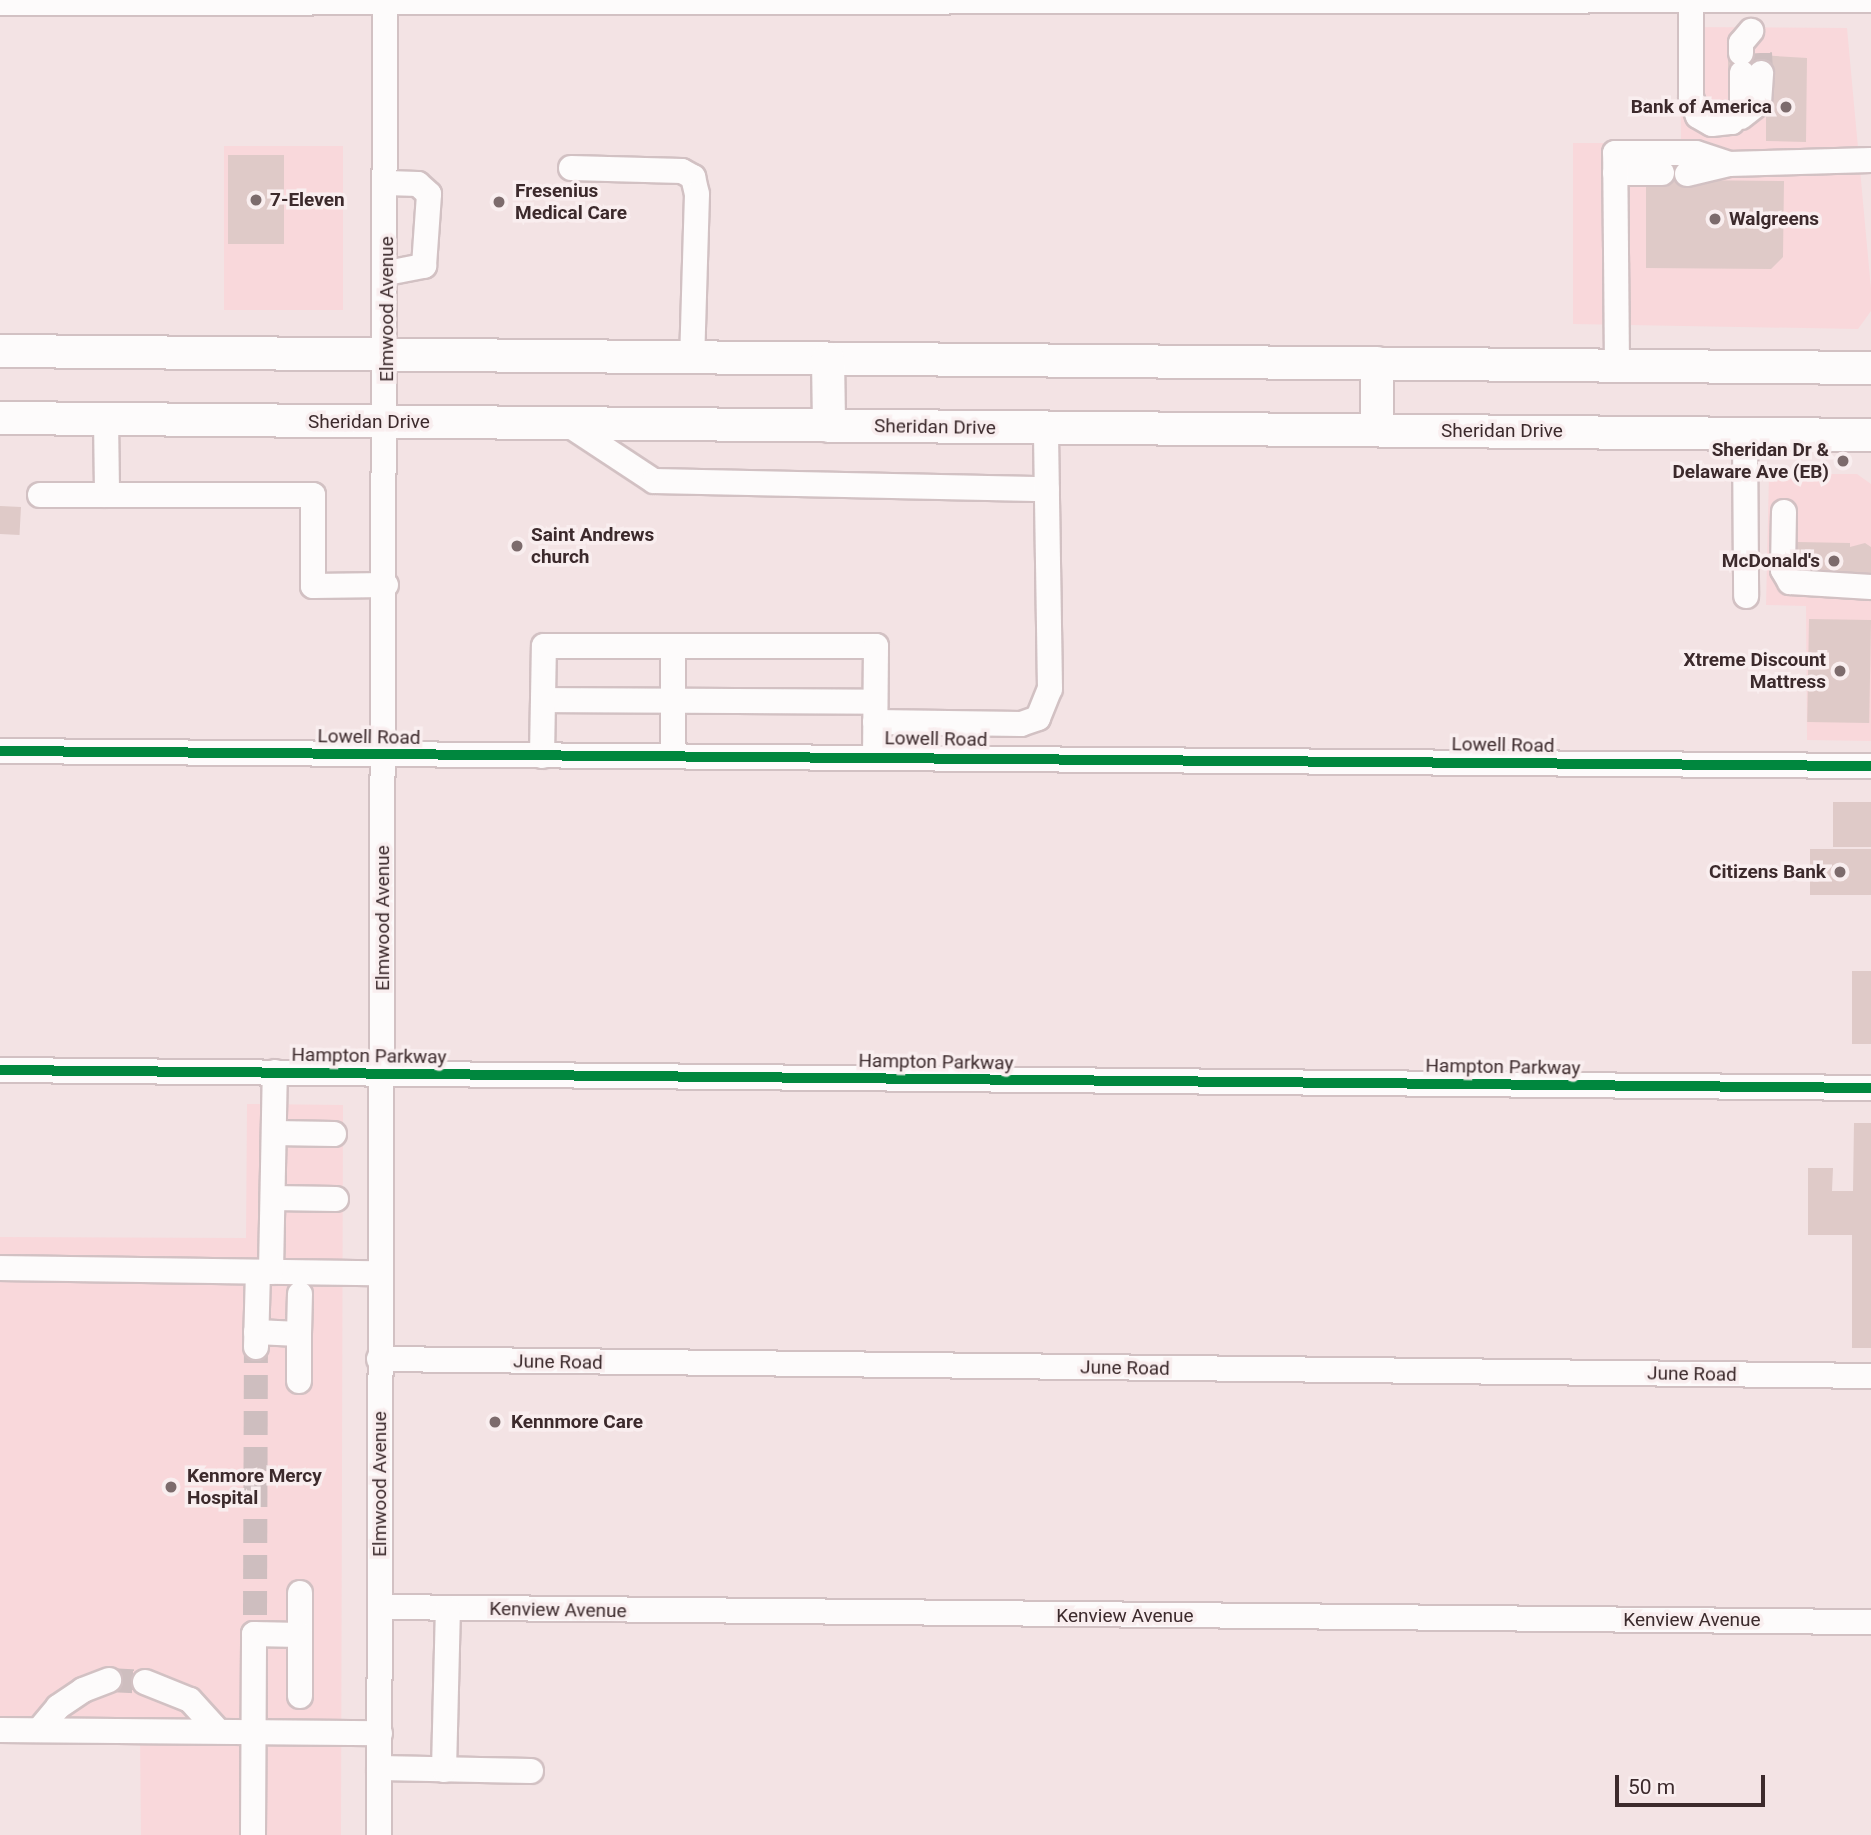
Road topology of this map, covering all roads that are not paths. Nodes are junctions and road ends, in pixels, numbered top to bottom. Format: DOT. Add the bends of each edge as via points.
graph roads {
  1 [pos="1691,0"];
  2 [pos="1871,0"];
  3 [pos="385,1"];
  4 [pos="0,4"];
  5 [pos="1751,59"];
  6 [pos="1871,160"];
  7 [pos="1615,163"];
  8 [pos="1729,163"];
  9 [pos="571,169"];
  10 [pos="1662,173"];
  11 [pos="1687,174"];
  12 [pos="387,183"];
  13 [pos="387,273"];
  14 [pos="0,351"];
  15 [pos="386,355"];
  16 [pos="692,358"];
  17 [pos="828,359"];
  18 [pos="1377,363"];
  19 [pos="1617,365"];
  20 [pos="1871,368"];
  21 [pos="0,418"];
  22 [pos="106,419"];
  23 [pos="386,422"];
  24 [pos="566,423"];
  25 [pos="829,426"];
  26 [pos="1046,428"];
  27 [pos="1377,430"];
  28 [pos="1745,434"];
  29 [pos="1871,435"];
  30 [pos="1047,489"];
  31 [pos="40,495"];
  32 [pos="107,495"];
  33 [pos="386,586"];
  34 [pos="1871,587"];
  35 [pos="1810,593"];
  36 [pos="1746,596"];
  37 [pos="673,646"];
  38 [pos="543,700"];
  39 [pos="673,701"];
  40 [pos="875,712"];
  41 [pos="0,751"];
  42 [pos="384,754"];
  43 [pos="542,756"];
  44 [pos="673,756"];
  45 [pos="875,756"];
  46 [pos="1871,766"];
  47 [pos="0,1070"];
  48 [pos="275,1072"];
  49 [pos="382,1073"];
  50 [pos="1871,1088"];
  51 [pos="274,1133"];
  52 [pos="334,1134"];
  53 [pos="272,1198"];
  54 [pos="336,1199"];
  55 [pos="0,1268"];
  56 [pos="264,1272"];
  57 [pos="380,1273"];
  58 [pos="300,1294"];
  59 [pos="299,1334"];
  60 [pos="379,1360"];
  61 [pos="1871,1376"];
  62 [pos="299,1381"];
  63 [pos="300,1593"];
  64 [pos="380,1607"];
  65 [pos="448,1609"];
  66 [pos="1871,1622"];
  67 [pos="300,1635"];
  68 [pos="109,1680"];
  69 [pos="145,1682"];
  70 [pos="300,1696"];
  71 [pos="0,1730"];
  72 [pos="39,1730"];
  73 [pos="218,1731"];
  74 [pos="253,1731"];
  75 [pos="380,1733"];
  76 [pos="379,1769"];
  77 [pos="444,1770"];
  78 [pos="531,1772"];
  79 [pos="253,1835"];
  80 [pos="379,1835"];
  1 -- 2 [label="street"];
  1 -- 3 [label="street"];
  1 -- 5 [label="street" via="1693,107 1704,122 1737,119"];
  3 -- 4 [label="street"];
  3 -- 12 [label="street, Elmwood Avenue"];
  6 -- 8 [label="street"];
  7 -- 8 [label="street"];
  7 -- 10 [label="street"];
  7 -- 19 [label="street"];
  8 -- 11 [label="street"];
  9 -- 16 [label="street" via="682,171 693,177"];
  12 -- 13 [label="street, Elmwood Avenue"];
  12 -- 13 [label="street" via="418,184 429,194 424,266"];
  13 -- 15 [label="street, Elmwood Avenue"];
  14 -- 15 [label="main road"];
  15 -- 16 [label="main road"];
  15 -- 23 [label="street, Elmwood Avenue"];
  16 -- 17 [label="main road"];
  17 -- 18 [label="main road"];
  17 -- 25 [label="main road"];
  18 -- 19 [label="main road"];
  18 -- 27 [label="main road"];
  19 -- 20 [label="main road"];
  21 -- 22 [label="main road, Sheridan Drive"];
  22 -- 23 [label="main road, Sheridan Drive"];
  22 -- 32 [label="street"];
  23 -- 24 [label="main road, Sheridan Drive"];
  23 -- 33 [label="street, Elmwood Avenue"];
  24 -- 25 [label="main road, Sheridan Drive"];
  24 -- 30 [label="street" via="654,481"];
  25 -- 26 [label="main road, Sheridan Drive"];
  26 -- 27 [label="main road, Sheridan Drive"];
  26 -- 30 [label="street"];
  27 -- 28 [label="main road, Sheridan Drive"];
  28 -- 29 [label="main road, Sheridan Drive"];
  28 -- 36 [label="street"];
  30 -- 40 [label="street" via="1050,689 1038,718 1021,724"];
  31 -- 32 [label="street"];
  32 -- 33 [label="street" via="313,495 313,586"];
  33 -- 42 [label="street, Elmwood Avenue"];
  34 -- 35 [label="street" via="1790,582 1783,570 1784,512 1773,525 1773,571 1781,588"];
  37 -- 38 [label="street" via="544,646"];
  37 -- 39 [label="street"];
  37 -- 40 [label="street" via="876,646"];
  38 -- 39 [label="street"];
  38 -- 43 [label="street"];
  39 -- 40 [label="street"];
  39 -- 44 [label="street"];
  40 -- 45 [label="street"];
  41 -- 42 [label="street, Lowell Road"];
  42 -- 43 [label="street, Lowell Road"];
  42 -- 49 [label="street, Elmwood Avenue"];
  43 -- 44 [label="street, Lowell Road"];
  44 -- 45 [label="street, Lowell Road"];
  45 -- 46 [label="street, Lowell Road"];
  47 -- 48 [label="street, Hampton Parkway"];
  48 -- 49 [label="street, Hampton Parkway"];
  48 -- 51 [label="street"];
  49 -- 50 [label="street, Hampton Parkway"];
  49 -- 57 [label="street, Elmwood Avenue"];
  51 -- 52 [label="street"];
  51 -- 53 [label="street"];
  53 -- 54 [label="street"];
  53 -- 56 [label="street"];
  55 -- 56 [label="street"];
  56 -- 57 [label="street"];
  56 -- 59 [label="street" via="256,1339"];
  57 -- 60 [label="street, Elmwood Avenue"];
  58 -- 59 [label="street"];
  59 -- 62 [label="street"];
  60 -- 61 [label="street, June Road"];
  60 -- 64 [label="street, Elmwood Avenue"];
  63 -- 67 [label="street"];
  64 -- 65 [label="street, Kenview Avenue"];
  64 -- 75 [label="street, Elmwood Avenue"];
  65 -- 66 [label="street, Kenview Avenue"];
  65 -- 77 [label="street"];
  67 -- 70 [label="street"];
  67 -- 74 [label="street" via="255,1624"];
  68 -- 72 [label="street" via="58,1707"];
  69 -- 73 [label="street" via="190,1700"];
  71 -- 72 [label="street"];
  72 -- 73 [label="street"];
  73 -- 74 [label="street"];
  74 -- 75 [label="street"];
  74 -- 79 [label="street"];
  75 -- 76 [label="street, Elmwood Avenue"];
  76 -- 77 [label="street"];
  76 -- 80 [label="street, Elmwood Avenue"];
  77 -- 78 [label="street"];
}
